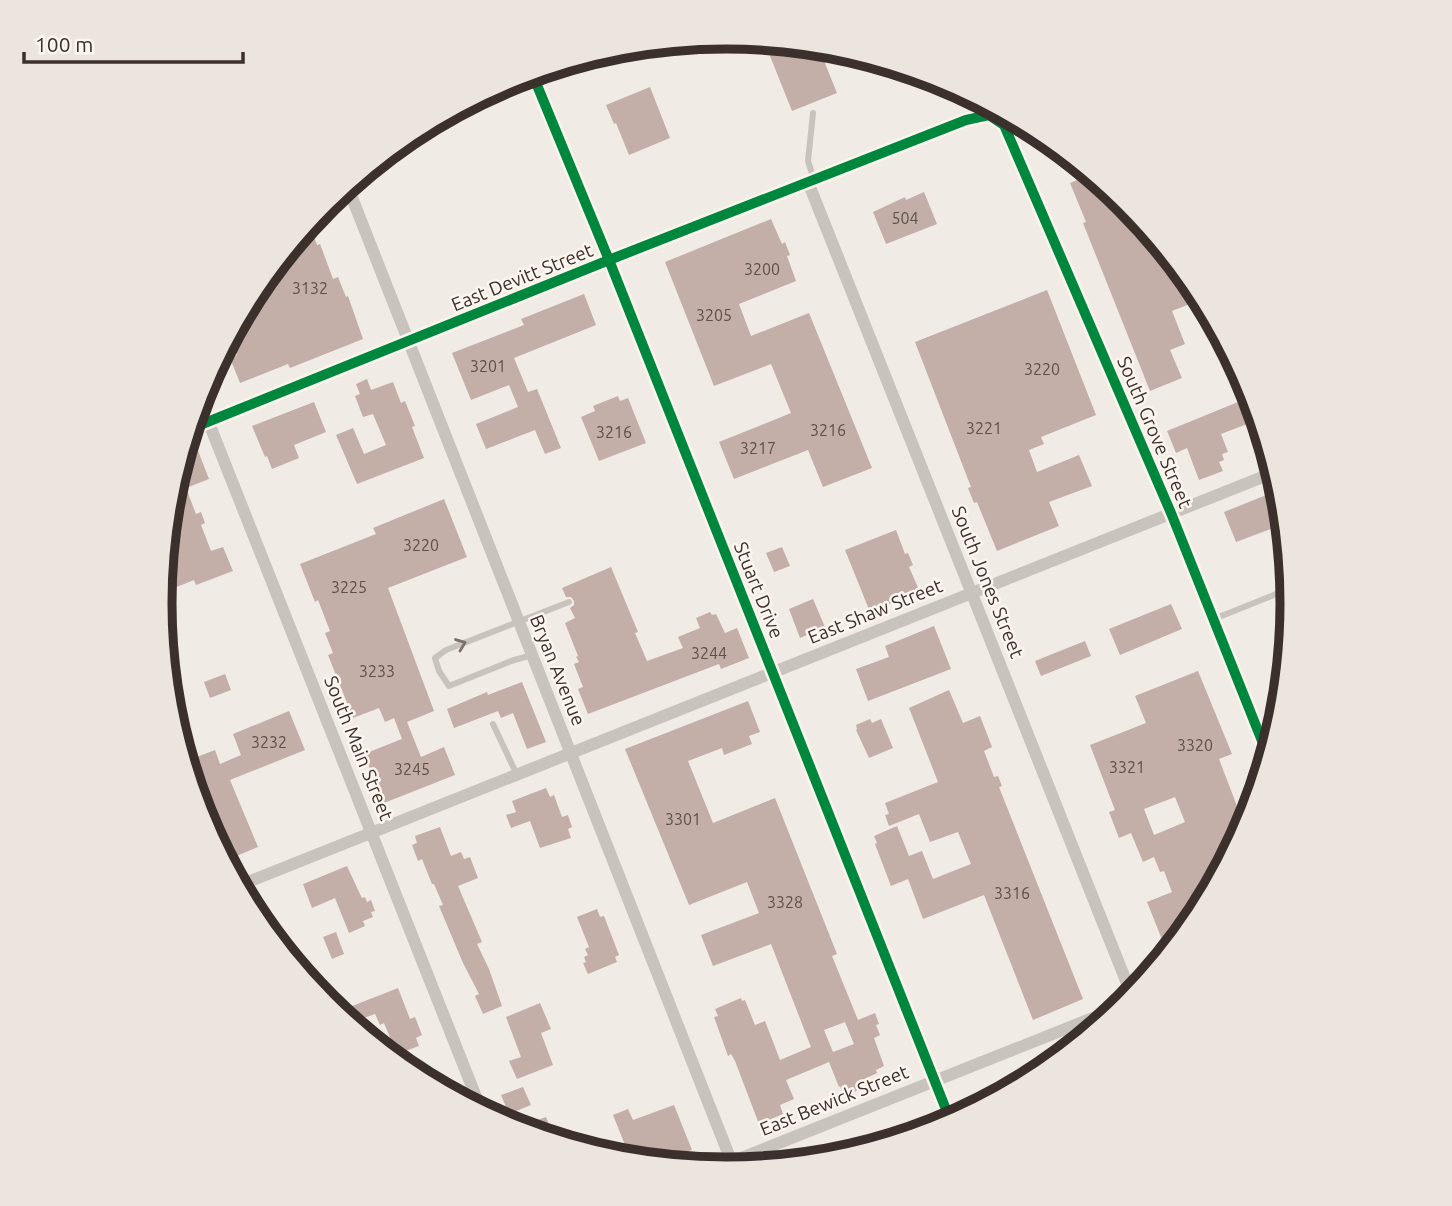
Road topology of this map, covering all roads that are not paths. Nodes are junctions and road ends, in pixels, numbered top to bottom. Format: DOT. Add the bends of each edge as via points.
graph roads {
  1 [pos="536,83"];
  2 [pos="813,113"];
  3 [pos="988,115"];
  4 [pos="993,118"];
  5 [pos="1004,125"];
  6 [pos="811,181"];
  7 [pos="351,195"];
  8 [pos="609,260"];
  9 [pos="408,341"];
  10 [pos="205,413"];
  11 [pos="209,422"];
  12 [pos="201,425"];
  13 [pos="1265,476"];
  14 [pos="1171,513"];
  15 [pos="972,593"];
  16 [pos="1280,593"];
  17 [pos="569,602"];
  18 [pos="1214,619"];
  19 [pos="519,622"];
  20 [pos="532,655"];
  21 [pos="772,672"];
  22 [pos="493,724"];
  23 [pos="1262,741"];
  24 [pos="570,753"];
  25 [pos="517,775"];
  26 [pos="372,832"];
  27 [pos="247,882"];
  28 [pos="1128,985"];
  29 [pos="1093,1018"];
  30 [pos="935,1081"];
  31 [pos="476,1098"];
  32 [pos="947,1111"];
  33 [pos="754,1156"];
  34 [pos="730,1157"];
  1 -- 8 [label="street, Stuart Drive"];
  2 -- 6 [label="lane" via="808,161"];
  3 -- 6 [label="street, East Devitt Street"];
  4 -- 5 [label="street, East Devitt Street"];
  5 -- 14 [label="street, South Grove Street"];
  6 -- 8 [label="street, East Devitt Street"];
  6 -- 15 [label="street, South Jones Street"];
  7 -- 9 [label="street, Bryan Avenue"];
  8 -- 9 [label="street, East Devitt Street"];
  8 -- 21 [label="street, Stuart Drive"];
  9 -- 11 [label="street, East Devitt Street"];
  9 -- 19 [label="street, Bryan Avenue"];
  10 -- 11 [label="street, South Main Street"];
  11 -- 12 [label="street, East Devitt Street"];
  11 -- 26 [label="street, South Main Street"];
  13 -- 14 [label="street, East Shaw Street"];
  14 -- 15 [label="street, East Shaw Street"];
  14 -- 18 [label="street, South Grove Street"];
  15 -- 21 [label="street, East Shaw Street"];
  15 -- 28 [label="street, South Jones Street"];
  16 -- 18 [label="lane"];
  17 -- 19 [label="lane"];
  18 -- 23 [label="street, South Grove Street"];
  19 -- 20 [label="street, Bryan Avenue"];
  20 -- 19 [label="lane, one-way" via="450,686 439,671 435,658 446,650"];
  20 -- 24 [label="street, Bryan Avenue"];
  21 -- 24 [label="street, East Shaw Street"];
  21 -- 30 [label="street, Stuart Drive"];
  22 -- 25 [label="lane"];
  24 -- 25 [label="street, East Shaw Street"];
  24 -- 34 [label="street, Bryan Avenue"];
  25 -- 26 [label="street, East Shaw Street"];
  26 -- 27 [label="street, East Shaw Street"];
  26 -- 31 [label="street, South Main Street"];
  29 -- 30 [label="street, East Bewick Street"];
  30 -- 32 [label="street, Stuart Drive"];
  30 -- 33 [label="street, East Bewick Street"];
}
